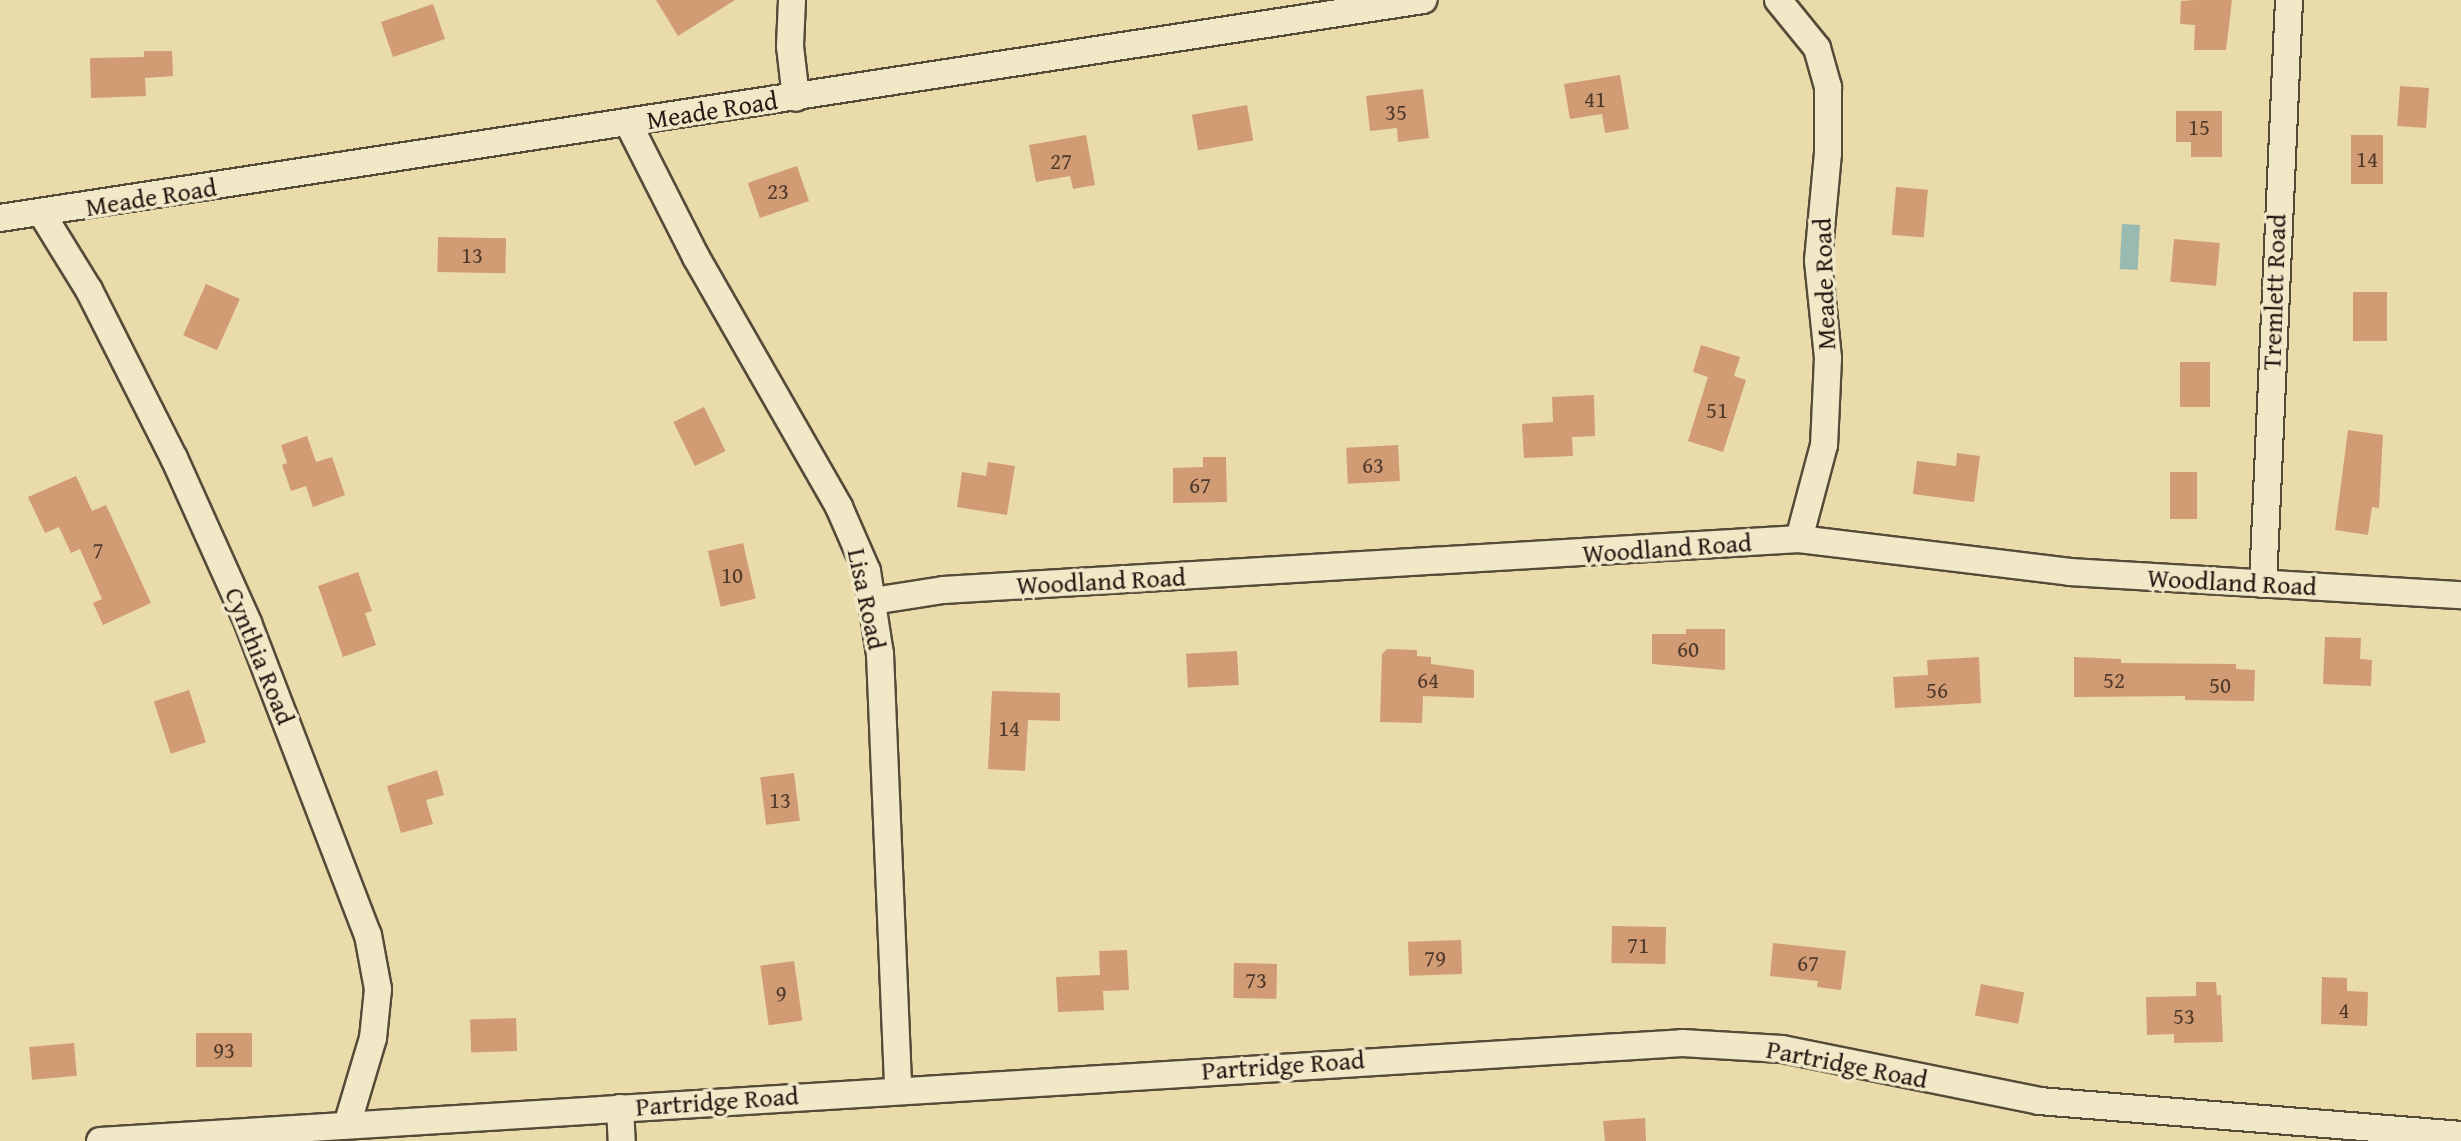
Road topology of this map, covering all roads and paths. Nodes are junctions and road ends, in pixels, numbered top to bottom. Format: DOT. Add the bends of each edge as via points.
graph roads {
  1 [pos="792,0"];
  2 [pos="1423,0"];
  3 [pos="1778,0"];
  4 [pos="2289,0"];
  5 [pos="796,97"];
  6 [pos="628,123"];
  7 [pos="42,214"];
  8 [pos="0,218"];
  9 [pos="1798,539"];
  10 [pos="2263,584"];
  11 [pos="2461,595"];
  12 [pos="873,601"];
  13 [pos="898,1090"];
  14 [pos="620,1108"];
  15 [pos="347,1125"];
  16 [pos="2461,1135"];
  17 [pos="100,1141"];
  18 [pos="621,1141"];
  1 -- 5 [label="street" via="790,46"];
  2 -- 5 [label="street, Meade Road"];
  3 -- 9 [label="street, Meade Road" via="1813,42 1828,87 1828,153 1818,261 1828,358 1825,432 1817,482"];
  4 -- 10 [label="street, Tremlett Road"];
  5 -- 6 [label="street, Meade Road"];
  6 -- 7 [label="street, Meade Road"];
  6 -- 12 [label="street, Lisa Road" via="696,257 844,518 867,571"];
  7 -- 8 [label="street, Meade Road"];
  7 -- 15 [label="street, Cynthia Road" via="89,290 174,458 248,623 368,934 378,989 373,1038"];
  9 -- 10 [label="street, Woodland Road" via="2070,572"];
  9 -- 12 [label="street, Woodland Road" via="964,589"];
  10 -- 11 [label="street, Woodland Road"];
  12 -- 13 [label="street, Lisa Road" via="880,654"];
  13 -- 14 [label="street, Partridge Road"];
  13 -- 16 [label="street, Partridge Road" via="1579,1047 1732,1044 1782,1049 2039,1101"];
  14 -- 15 [label="street, Partridge Road"];
  14 -- 18 [label="street"];
  15 -- 17 [label="street, Partridge Road"];
}
